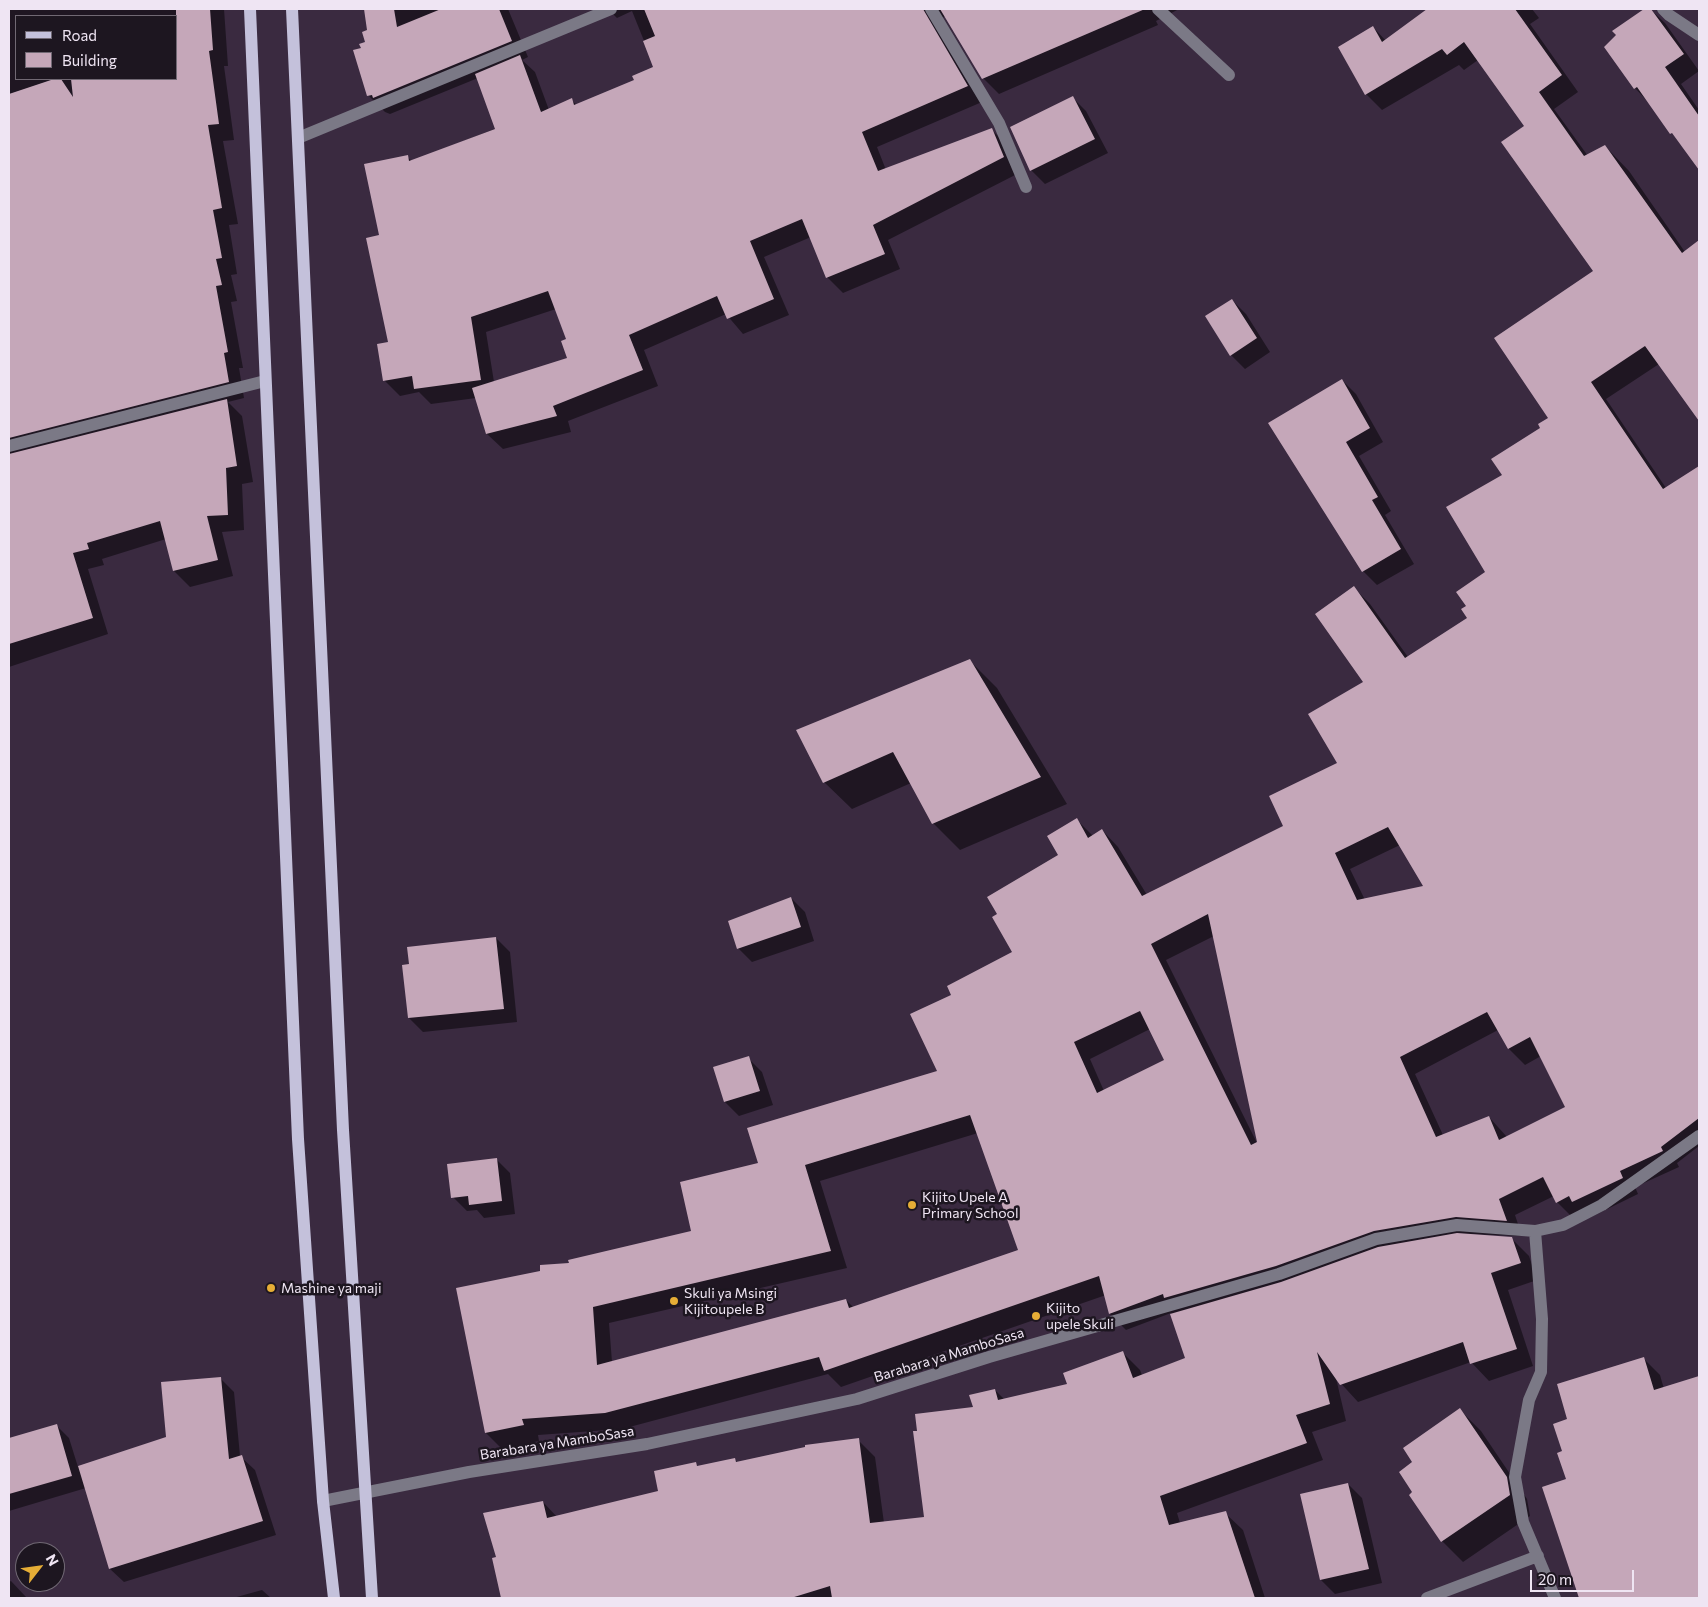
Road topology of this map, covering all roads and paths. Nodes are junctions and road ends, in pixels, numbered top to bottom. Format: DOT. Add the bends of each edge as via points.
graph roads {
  1 [pos="250,9"];
  2 [pos="292,9"];
  3 [pos="610,9"];
  4 [pos="931,9"];
  5 [pos="1158,9"];
  6 [pos="1663,9"];
  7 [pos="1699,35"];
  8 [pos="1229,75"];
  9 [pos="298,138"];
  10 [pos="1026,187"];
  11 [pos="265,381"];
  12 [pos="9,446"];
  13 [pos="1699,1136"];
  14 [pos="1535,1231"];
  15 [pos="365,1492"];
  16 [pos="323,1501"];
  17 [pos="1538,1556"];
  18 [pos="334,1598"];
  19 [pos="372,1598"];
  20 [pos="1427,1598"];
  21 [pos="1555,1598"];
  1 -- 11 [label="main road"];
  2 -- 9 [label="main road"];
  3 -- 9 [label="street"];
  4 -- 10 [label="street" via="999,123"];
  5 -- 8 [label="street"];
  6 -- 7 [label="street"];
  9 -- 15 [label="main road" via="342,1110"];
  11 -- 12 [label="street"];
  11 -- 16 [label="main road" via="298,1139"];
  13 -- 14 [label="street, Barabara ya MamboSasa" via="1602,1205 1564,1225"];
  14 -- 15 [label="street, Barabara ya MamboSasa" via="1456,1225 1376,1239 1279,1274 989,1357 857,1399 647,1444"];
  14 -- 17 [label="street" via="1542,1318 1541,1372 1529,1400 1515,1477 1523,1522"];
  15 -- 16 [label="street, Barabara ya MamboSasa"];
  15 -- 19 [label="main road"];
  16 -- 18 [label="main road"];
  17 -- 20 [label="street"];
  17 -- 21 [label="street"];
}
